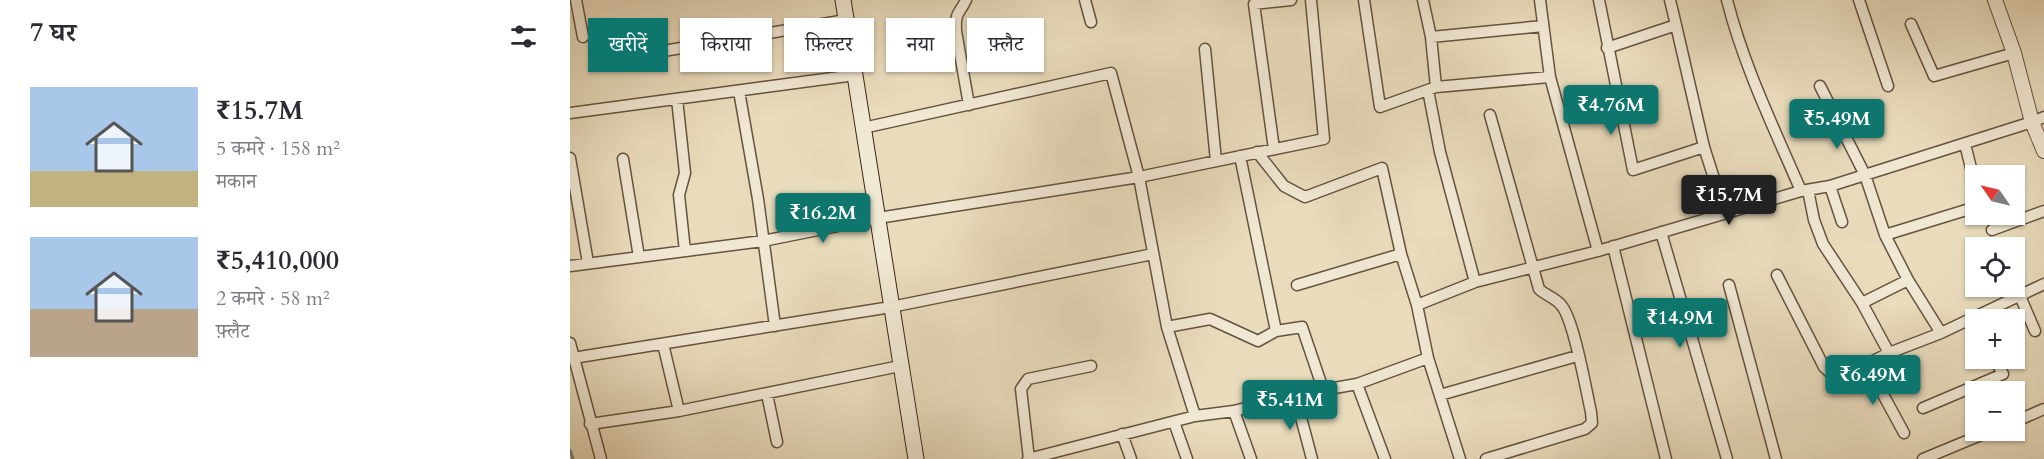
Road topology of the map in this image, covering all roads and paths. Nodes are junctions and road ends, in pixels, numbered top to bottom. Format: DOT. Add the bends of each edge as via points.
graph roads {
  1 [pos="576,0"];
  2 [pos="843,0"];
  3 [pos="966,0"];
  4 [pos="1085,0"];
  5 [pos="1292,0"];
  6 [pos="1311,0"];
  7 [pos="1364,0"];
  8 [pos="1423,0"];
  9 [pos="1540,0"];
  10 [pos="1599,0"];
  11 [pos="1670,0"];
  12 [pos="1727,0"];
  13 [pos="1859,0"];
  14 [pos="1995,0"];
  15 [pos="846,18"];
  16 [pos="1091,21"];
  17 [pos="1911,24"];
  18 [pos="1676,25"];
  19 [pos="1543,26"];
  20 [pos="784,31"];
  21 [pos="1431,36"];
  22 [pos="583,37"];
  23 [pos="1607,48"];
  24 [pos="1205,49"];
  25 [pos="668,50"];
  26 [pos="2014,53"];
  27 [pos="855,72"];
  28 [pos="855,75"];
  29 [pos="1550,77"];
  30 [pos="1820,86"];
  31 [pos="1887,86"];
  32 [pos="1432,89"];
  33 [pos="739,91"];
  34 [pos="677,99"];
  35 [pos="969,105"];
  36 [pos="570,113"];
  37 [pos="1490,115"];
  38 [pos="2038,120"];
  39 [pos="863,129"];
  40 [pos="1965,144"];
  41 [pos="1704,147"];
  42 [pos="1274,149"];
  43 [pos="2044,151"];
  44 [pos="1257,152"];
  45 [pos="1240,156"];
  46 [pos="570,158"];
  47 [pos="623,159"];
  48 [pos="1216,161"];
  49 [pos="1970,165"];
  50 [pos="1865,175"];
  51 [pos="1139,177"];
  52 [pos="1830,186"];
  53 [pos="1805,191"];
  54 [pos="1965,210"];
  55 [pos="2044,212"];
  56 [pos="1725,213"];
  57 [pos="878,218"];
  58 [pos="1842,222"];
  59 [pos="1992,230"];
  60 [pos="1661,232"];
  61 [pos="1885,235"];
  62 [pos="763,242"];
  63 [pos="1613,246"];
  64 [pos="1598,250"];
  65 [pos="685,251"];
  66 [pos="1153,254"];
  67 [pos="1401,254"];
  68 [pos="639,257"];
  69 [pos="588,263"];
  70 [pos="570,266"];
  71 [pos="1531,267"];
  72 [pos="1777,275"];
  73 [pos="1908,280"];
  74 [pos="1475,282"];
  75 [pos="2044,284"];
  76 [pos="1298,285"];
  77 [pos="1729,285"];
  78 [pos="2025,294"];
  79 [pos="2018,297"];
  80 [pos="2020,297"];
  81 [pos="1862,303"];
  82 [pos="1417,304"];
  83 [pos="891,307"];
  84 [pos="1998,309"];
  85 [pos="775,326"];
  86 [pos="1965,326"];
  87 [pos="1167,327"];
  88 [pos="2035,331"];
  89 [pos="1276,332"];
  90 [pos="1941,333"];
  91 [pos="570,343"];
  92 [pos="663,344"];
  93 [pos="1889,353"];
  94 [pos="1577,356"];
  95 [pos="573,358"];
  96 [pos="1428,358"];
  97 [pos="1867,365"];
  98 [pos="900,366"];
  99 [pos="1091,366"];
  100 [pos="2000,369"];
  101 [pos="1358,384"];
  102 [pos="1323,389"];
  103 [pos="767,394"];
  104 [pos="1295,395"];
  105 [pos="1440,395"];
  106 [pos="1923,408"];
  107 [pos="2044,410"];
  108 [pos="679,411"];
  109 [pos="1234,411"];
  110 [pos="1195,416"];
  111 [pos="2025,418"];
  112 [pos="1174,422"];
  113 [pos="590,424"];
  114 [pos="1904,433"];
  115 [pos="1122,434"];
  116 [pos="1966,441"];
  117 [pos="777,442"];
  118 [pos="914,458"];
  119 [pos="601,459"];
  120 [pos="1029,459"];
  121 [pos="1131,459"];
  122 [pos="1187,459"];
  123 [pos="1251,459"];
  124 [pos="1312,459"];
  125 [pos="1385,459"];
  126 [pos="1460,459"];
  127 [pos="1486,459"];
  128 [pos="1666,459"];
  129 [pos="1727,459"];
  130 [pos="1776,459"];
  131 [pos="1923,459"];
  1 -- 22 [label="street"];
  2 -- 15 [label="main road"];
  3 -- 35 [label="street" via="958,11 956,31"];
  4 -- 16 [label="street"];
  5 -- 42 [label="street" via="1254,4"];
  6 -- 42 [label="street" via="1324,139"];
  7 -- 32 [label="street" via="1380,107"];
  8 -- 21 [label="street"];
  9 -- 19 [label="street"];
  10 -- 23 [label="street"];
  11 -- 18 [label="street"];
  12 -- 53 [label="street" via="1757,91"];
  13 -- 31 [label="street"];
  14 -- 26 [label="street"];
  17 -- 26 [label="street" via="1934,76"];
  18 -- 23 [label="street"];
  18 -- 41 [label="street"];
  19 -- 21 [label="street"];
  19 -- 29 [label="street"];
  20 -- 25 [label="street"];
  21 -- 32 [label="street"];
  23 -- 41 [label="street" via="1633,170"];
  24 -- 48 [label="street"];
  26 -- 38 [label="street"];
  27 -- 28 [label="main road"];
  28 -- 33 [label="street"];
  28 -- 39 [label="main road"];
  29 -- 32 [label="street"];
  29 -- 64 [label="street"];
  30 -- 50 [label="street"];
  32 -- 74 [label="street" via="1440,152"];
  33 -- 34 [label="street"];
  33 -- 62 [label="street"];
  34 -- 36 [label="street"];
  34 -- 65 [label="street" via="685,173 679,195"];
  35 -- 39 [label="street"];
  35 -- 51 [label="street" via="1111,73"];
  37 -- 71 [label="street"];
  38 -- 40 [label="street"];
  38 -- 43 [label="street"];
  39 -- 57 [label="main road"];
  40 -- 49 [label="street"];
  40 -- 50 [label="street"];
  41 -- 56 [label="street"];
  42 -- 44 [label="street"];
  44 -- 45 [label="street"];
  44 -- 67 [label="street" via="1284,186 1305,196 1382,168"];
  45 -- 48 [label="street"];
  45 -- 89 [label="street"];
  46 -- 69 [label="street"];
  47 -- 68 [label="street"];
  48 -- 51 [label="street"];
  50 -- 52 [label="street"];
  50 -- 61 [label="street"];
  51 -- 57 [label="street"];
  51 -- 66 [label="street"];
  52 -- 53 [label="street"];
  52 -- 58 [label="street"];
  53 -- 56 [label="street"];
  53 -- 81 [label="street" via="1823,244"];
  54 -- 61 [label="street"];
  55 -- 59 [label="street"];
  56 -- 60 [label="street"];
  57 -- 62 [label="street"];
  57 -- 83 [label="main road"];
  60 -- 63 [label="street"];
  60 -- 129 [label="street"];
  61 -- 73 [label="street"];
  62 -- 65 [label="street"];
  62 -- 85 [label="street"];
  63 -- 64 [label="street"];
  63 -- 128 [label="street"];
  64 -- 71 [label="street"];
  65 -- 68 [label="street"];
  66 -- 83 [label="street"];
  66 -- 87 [label="street"];
  67 -- 76 [label="street"];
  67 -- 82 [label="street"];
  68 -- 69 [label="street"];
  69 -- 70 [label="street"];
  71 -- 74 [label="street"];
  71 -- 94 [label="street" via="1539,289 1566,312"];
  72 -- 97 [label="street" via="1829,374 1837,379"];
  73 -- 81 [label="street"];
  73 -- 90 [label="street"];
  74 -- 82 [label="street"];
  75 -- 78 [label="street"];
  77 -- 130 [label="street"];
  79 -- 84 [label="street"];
  80 -- 88 [label="street"];
  81 -- 93 [label="street"];
  82 -- 96 [label="street"];
  83 -- 85 [label="street"];
  83 -- 98 [label="main road"];
  85 -- 92 [label="street"];
  86 -- 90 [label="street"];
  87 -- 89 [label="street" via="1210,319 1258,340"];
  87 -- 110 [label="street"];
  89 -- 102 [label="street" via="1302,327"];
  90 -- 93 [label="street"];
  91 -- 95 [label="street"];
  92 -- 95 [label="street"];
  92 -- 108 [label="street"];
  93 -- 97 [label="street"];
  94 -- 105 [label="street"];
  94 -- 127 [label="street" via="1592,423 1585,429"];
  95 -- 113 [label="street"];
  96 -- 101 [label="street"];
  96 -- 105 [label="street"];
  97 -- 114 [label="street"];
  98 -- 103 [label="street"];
  98 -- 118 [label="main road"];
  99 -- 120 [label="street" via="1028,379 1023,384"];
  100 -- 106 [label="street" via="2003,374"];
  101 -- 102 [label="street"];
  101 -- 125 [label="street"];
  102 -- 104 [label="street"];
  103 -- 108 [label="street"];
  103 -- 117 [label="street"];
  104 -- 109 [label="street"];
  104 -- 124 [label="street"];
  105 -- 126 [label="street"];
  107 -- 111 [label="street"];
  108 -- 113 [label="street"];
  109 -- 110 [label="street"];
  109 -- 123 [label="street"];
  110 -- 112 [label="street"];
  112 -- 115 [label="street"];
  112 -- 122 [label="street"];
  113 -- 119 [label="street"];
  115 -- 120 [label="street"];
  115 -- 121 [label="street"];
  116 -- 131 [label="street"];
}
